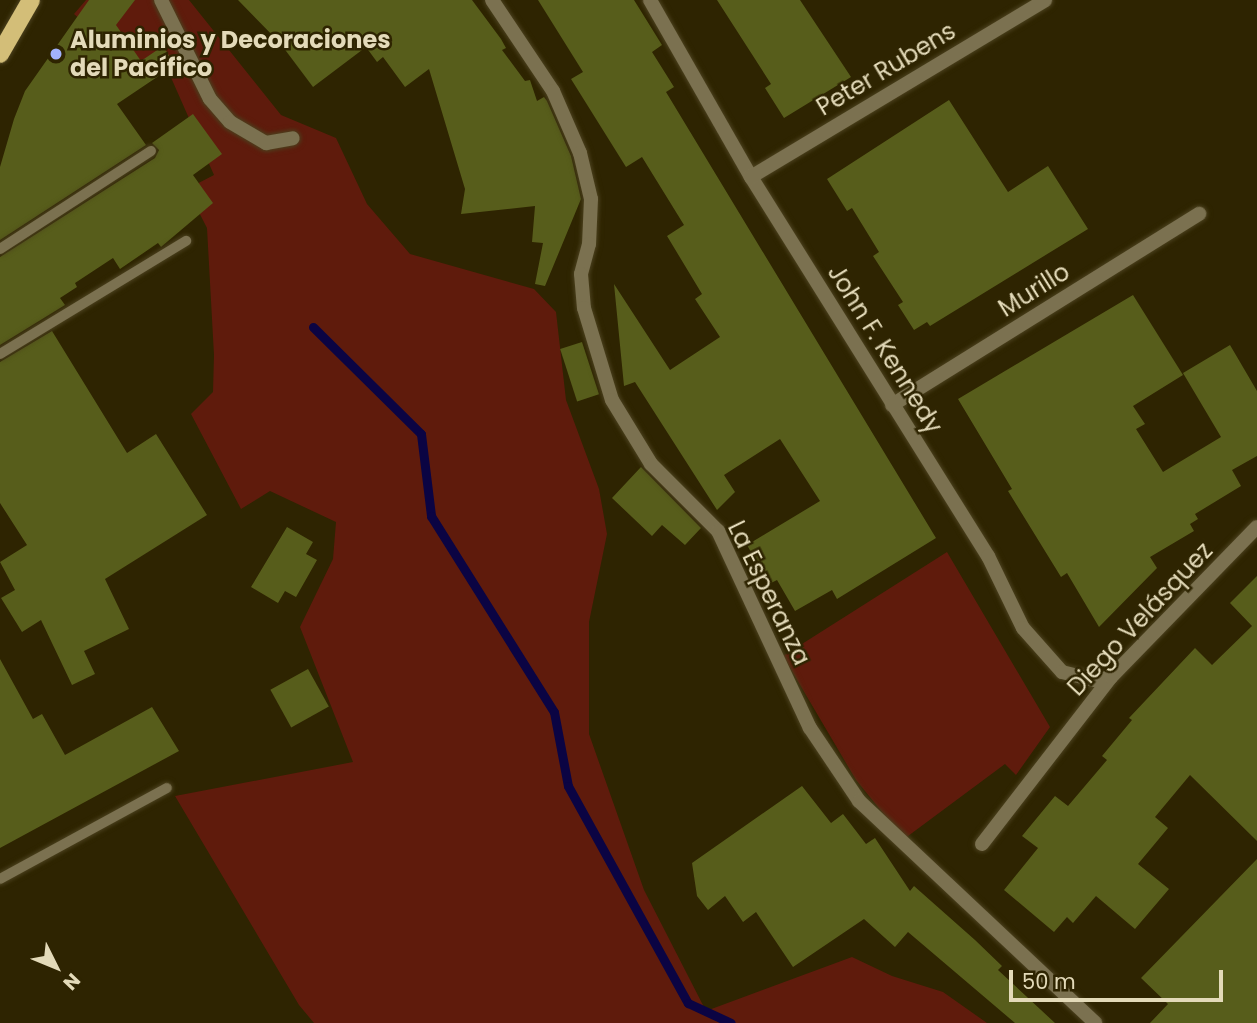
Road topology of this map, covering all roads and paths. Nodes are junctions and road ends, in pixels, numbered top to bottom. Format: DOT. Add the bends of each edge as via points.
graph roads {
  1 [pos="161,0"];
  2 [pos="492,0"];
  3 [pos="650,0"];
  4 [pos="1045,0"];
  5 [pos="30,2"];
  6 [pos="0,54"];
  7 [pos="293,138"];
  8 [pos="151,151"];
  9 [pos="751,177"];
  10 [pos="1199,214"];
  11 [pos="186,241"];
  12 [pos="0,250"];
  13 [pos="0,354"];
  14 [pos="892,405"];
  15 [pos="1257,527"];
  16 [pos="1111,677"];
  17 [pos="167,788"];
  18 [pos="982,844"];
  19 [pos="0,879"];
  20 [pos="1095,1023"];
  1 -- 7 [label="street" via="210,99 230,122 266,143"];
  2 -- 20 [label="street, La Esperanza" via="553,91 580,153 591,199 589,244 581,274 584,308 612,400 651,464 719,531 804,716 859,801"];
  3 -- 9 [label="street, John F. Kennedy"];
  4 -- 9 [label="street, Peter Rubens"];
  5 -- 6 [label="main road"];
  8 -- 12 [label="lane"];
  9 -- 14 [label="street, John F. Kennedy"];
  10 -- 14 [label="street, Murillo"];
  11 -- 13 [label="lane"];
  14 -- 16 [label="street, John F. Kennedy" via="988,556 1023,628 1048,661 1076,677"];
  15 -- 16 [label="street, Diego Velásquez"];
  16 -- 18 [label="street, Diego Velásquez"];
  17 -- 19 [label="lane"];
}
